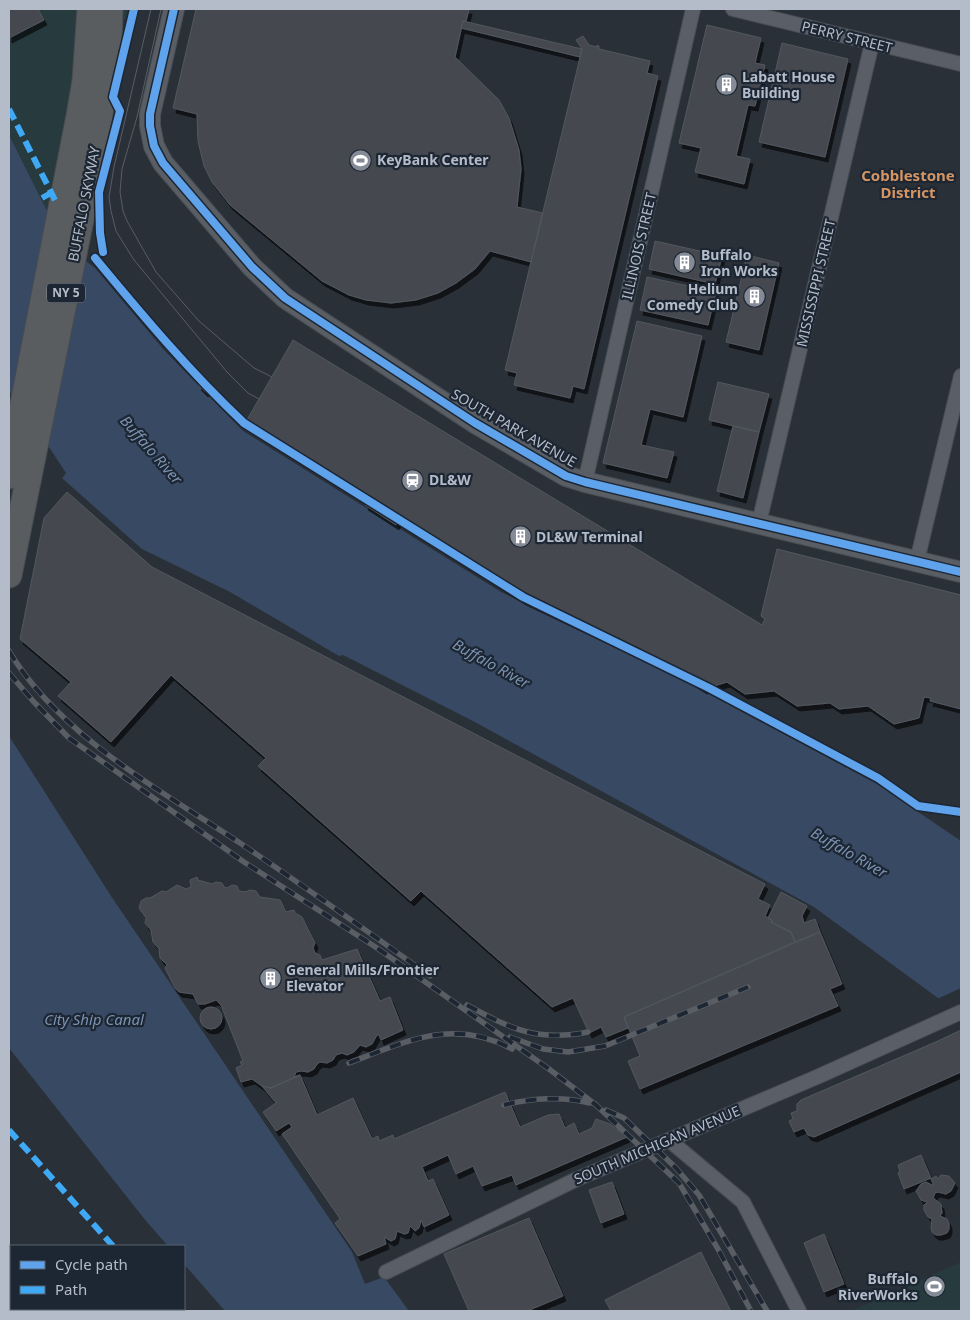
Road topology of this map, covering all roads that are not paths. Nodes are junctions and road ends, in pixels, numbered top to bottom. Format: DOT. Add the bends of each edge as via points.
graph roads {
  1 [pos="90,9"];
  2 [pos="110,9"];
  3 [pos="174,9"];
  4 [pos="693,9"];
  5 [pos="733,9"];
  6 [pos="872,43"];
  7 [pos="961,64"];
  8 [pos="961,376"];
  9 [pos="9,476"];
  10 [pos="585,482"];
  11 [pos="759,523"];
  12 [pos="917,561"];
  13 [pos="961,572"];
  14 [pos="9,575"];
  15 [pos="961,1012"];
  16 [pos="669,1140"];
  17 [pos="386,1272"];
  18 [pos="799,1311"];
  1 -- 9 [label="highway, BUFFALO SKYWAY / NY 5" via="79,116"];
  2 -- 14 [label="highway, BUFFALO SKYWAY / NY 5" via="106,76 96,145"];
  3 -- 10 [label="street, SOUTH PARK AVENUE" via="150,114 154,146 163,163 252,268 286,298 475,423 566,476"];
  4 -- 10 [label="street, ILLINOIS STREET"];
  5 -- 6 [label="street, PERRY STREET"];
  6 -- 7 [label="street, PERRY STREET"];
  6 -- 11 [label="street, MISSISSIPPI STREET"];
  8 -- 12 [label="street"];
  10 -- 11 [label="street, SOUTH PARK AVENUE"];
  11 -- 12 [label="street, SOUTH PARK AVENUE"];
  12 -- 13 [label="street, SOUTH PARK AVENUE"];
  15 -- 16 [label="street, SOUTH MICHIGAN AVENUE"];
  16 -- 17 [label="street, SOUTH MICHIGAN AVENUE" via="577,1179"];
  16 -- 18 [label="street" via="743,1202"];
}
